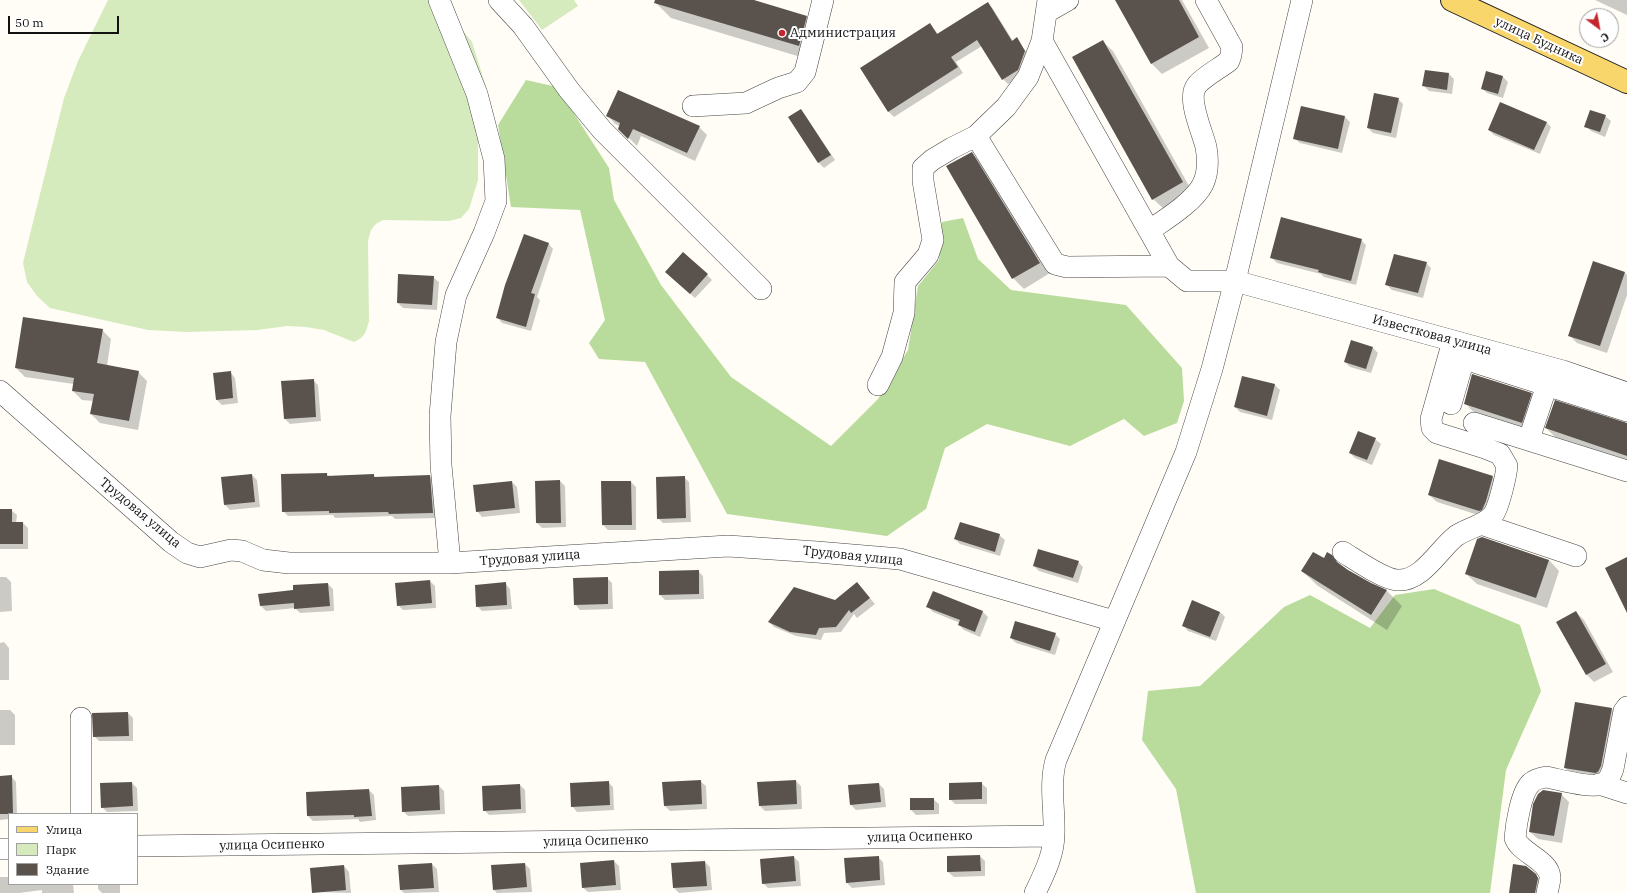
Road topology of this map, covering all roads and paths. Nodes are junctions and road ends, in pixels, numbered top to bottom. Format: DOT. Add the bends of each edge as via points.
graph roads {
  1 [pos="439,0"];
  2 [pos="499,0"];
  3 [pos="823,0"];
  4 [pos="1068,0"];
  5 [pos="1206,0"];
  6 [pos="1302,0"];
  7 [pos="1452,0"];
  8 [pos="1047,6"];
  9 [pos="1042,41"];
  10 [pos="1627,82"];
  11 [pos="693,106"];
  12 [pos="976,136"];
  13 [pos="1150,230"];
  14 [pos="1169,266"];
  15 [pos="1235,281"];
  16 [pos="761,289"];
  17 [pos="1453,341"];
  18 [pos="878,385"];
  19 [pos="1547,385"];
  20 [pos="0,391"];
  21 [pos="1627,393"];
  22 [pos="1451,404"];
  23 [pos="1627,411"];
  24 [pos="1474,423"];
  25 [pos="1529,439"];
  26 [pos="1627,471"];
  27 [pos="1482,524"];
  28 [pos="1343,552"];
  29 [pos="1576,556"];
  30 [pos="450,563"];
  31 [pos="1114,621"];
  32 [pos="1627,707"];
  33 [pos="81,718"];
  34 [pos="1599,784"];
  35 [pos="1627,793"];
  36 [pos="81,813"];
  37 [pos="1054,836"];
  38 [pos="138,846"];
  39 [pos="1035,893"];
  40 [pos="1547,893"];
  1 -- 30 [label="street" via="478,94 494,159 496,201 456,295 446,342 440,416 441,465"];
  2 -- 16 [label="street" via="523,26 569,90 602,130"];
  3 -- 11 [label="street" via="804,72 797,82 746,103"];
  4 -- 8 [label="street"];
  5 -- 13 [label="street" via="1232,47 1229,61 1196,86 1194,93 1194,110 1206,148 1207,169 1202,184 1189,200"];
  6 -- 15 [label="street"];
  7 -- 10 [label="main road, улица Будника"];
  8 -- 9 [label="street"];
  9 -- 12 [label="street" via="1028,77 1006,107"];
  9 -- 13 [label="street"];
  12 -- 14 [label="street" via="1055,264 1067,267"];
  12 -- 18 [label="street" via="945,152 923,168 933,240 928,255 906,282 904,313 894,350"];
  13 -- 14 [label="street"];
  14 -- 15 [label="street, Известковая улица" via="1187,281"];
  15 -- 17 [label="street, Известковая улица"];
  15 -- 31 [label="street" via="1212,370 1186,452"];
  17 -- 21 [label="street, Известковая улица" via="1563,371"];
  17 -- 27 [label="street" via="1431,419 1432,428 1437,433 1500,454 1507,466 1505,481 1493,515"];
  19 -- 22 [label="street" via="1468,360 1462,362"];
  19 -- 23 [label="street"];
  19 -- 25 [label="street"];
  20 -- 30 [label="street, Трудовая улица" via="171,542 188,553 200,557 231,550 242,551 263,560 289,562"];
  24 -- 25 [label="street"];
  25 -- 26 [label="street"];
  27 -- 28 [label="street" via="1456,536 1431,564 1411,578 1397,580 1373,571"];
  27 -- 29 [label="street"];
  30 -- 31 [label="street, Трудовая улица" via="728,546 900,559"];
  31 -- 37 [label="street" via="1052,773"];
  32 -- 34 [label="street" via="1624,711 1613,769 1605,783"];
  33 -- 36 [label="street"];
  34 -- 35 [label="street"];
  34 -- 40 [label="street" via="1546,777 1530,784 1523,798 1515,838 1517,844 1545,866 1550,876"];
  37 -- 38 [label="street, улица Осипенко"];
  37 -- 39 [label="street" via="1050,857"];
}
